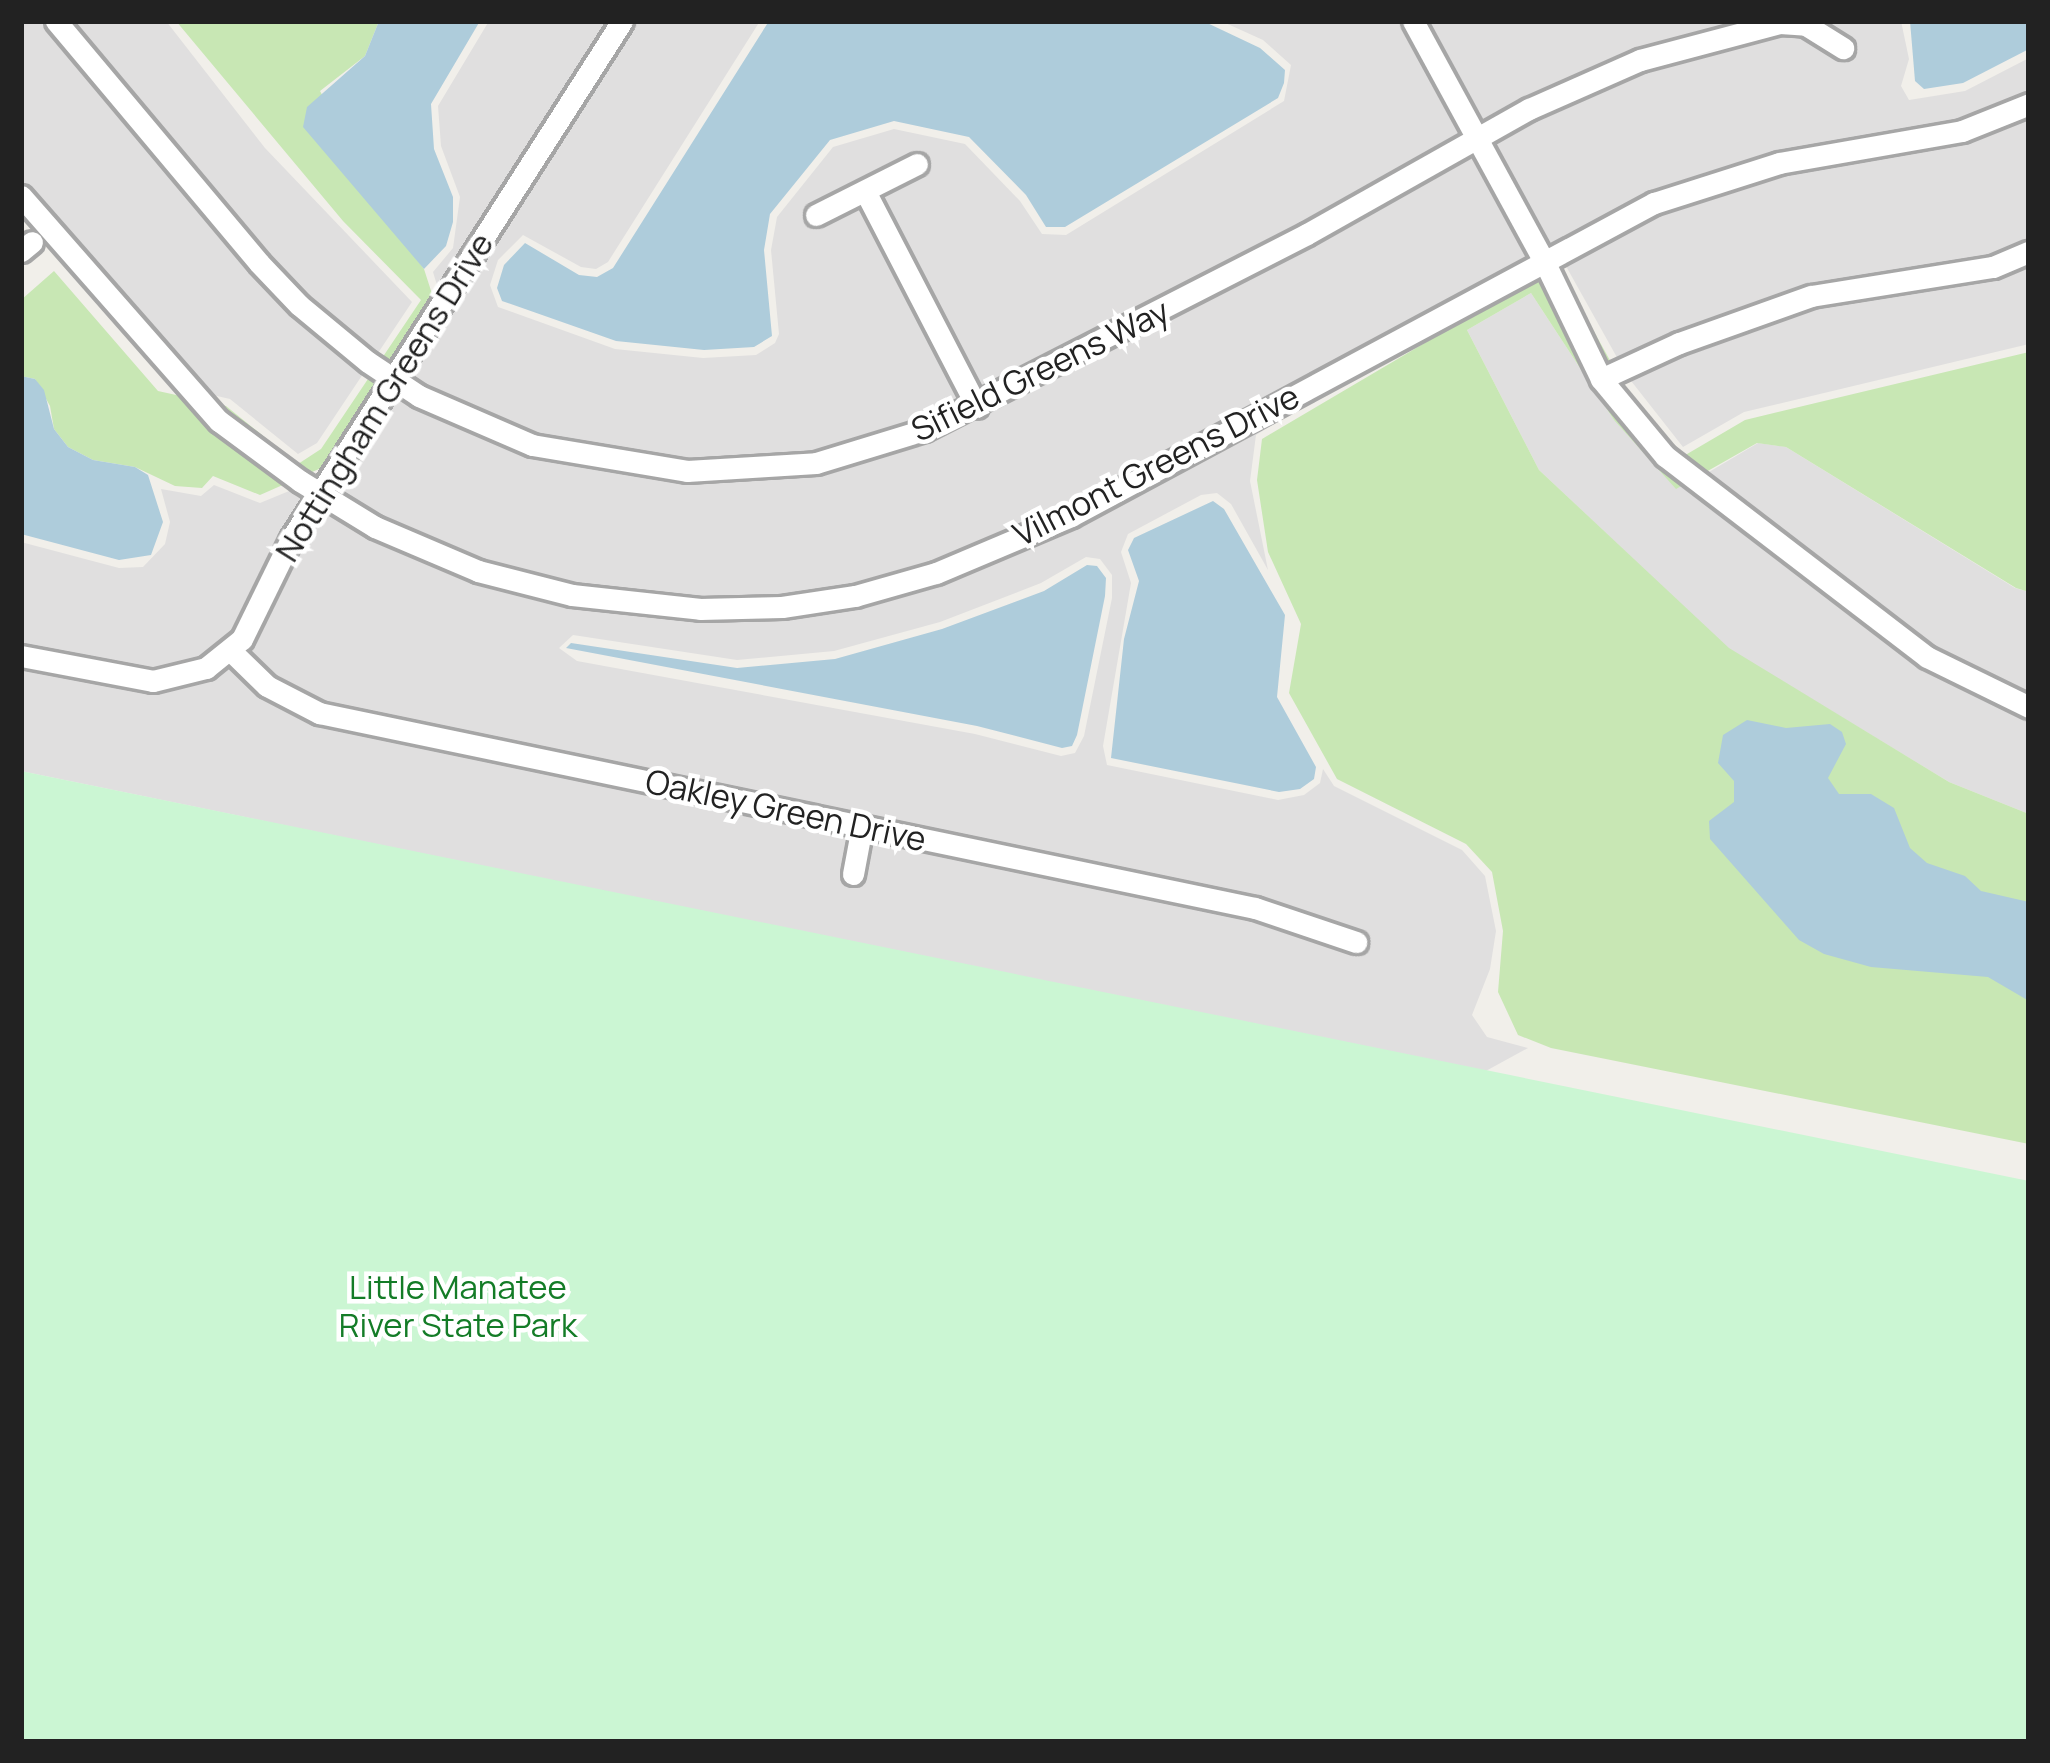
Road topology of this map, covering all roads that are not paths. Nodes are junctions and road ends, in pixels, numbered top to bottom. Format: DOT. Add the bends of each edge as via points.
graph roads {
  1 [pos="56,21"];
  2 [pos="622,21"];
  3 [pos="1412,21"];
  4 [pos="1843,48"];
  5 [pos="2029,104"];
  6 [pos="1477,137"];
  7 [pos="916,164"];
  8 [pos="865,190"];
  9 [pos="21,196"];
  10 [pos="816,215"];
  11 [pos="2029,252"];
  12 [pos="1543,259"];
  13 [pos="1601,379"];
  14 [pos="394,380"];
  15 [pos="977,406"];
  16 [pos="321,495"];
  17 [pos="231,651"];
  18 [pos="21,656"];
  19 [pos="2029,707"];
  20 [pos="862,826"];
  21 [pos="853,874"];
  22 [pos="1357,942"];
  1 -- 14 [label="street, Sifield Greens Way" via="299,305"];
  2 -- 14 [label="street, Nottingham Greens Drive"];
  3 -- 6 [label="street"];
  4 -- 6 [label="street, Sifield Greens Way" via="1794,23 1736,31 1609,72"];
  5 -- 12 [label="street, Vilmont Greens Drive" via="1936,138 1707,182"];
  6 -- 12 [label="street"];
  6 -- 15 [label="street, Sifield Greens Way"];
  7 -- 8 [label="street"];
  8 -- 10 [label="street"];
  8 -- 15 [label="street"];
  9 -- 16 [label="street, Vilmont Greens Drive" via="219,421"];
  11 -- 13 [label="street" via="1993,267 1811,296"];
  12 -- 13 [label="street"];
  12 -- 16 [label="street, Vilmont Greens Drive" via="1072,515 936,573 855,596 700,609 572,595 434,555"];
  13 -- 19 [label="street" via="1665,456 1732,512 1928,657"];
  14 -- 15 [label="street, Sifield Greens Way" via="532,445 687,471 816,463"];
  14 -- 16 [label="street, Nottingham Greens Drive"];
  16 -- 17 [label="street, Nottingham Greens Drive"];
  17 -- 18 [label="street" via="182,677 153,681"];
  17 -- 20 [label="street, Oakley Green Drive" via="266,686 319,713"];
  20 -- 21 [label="street"];
  20 -- 22 [label="street, Oakley Green Drive" via="1255,908"];
}
